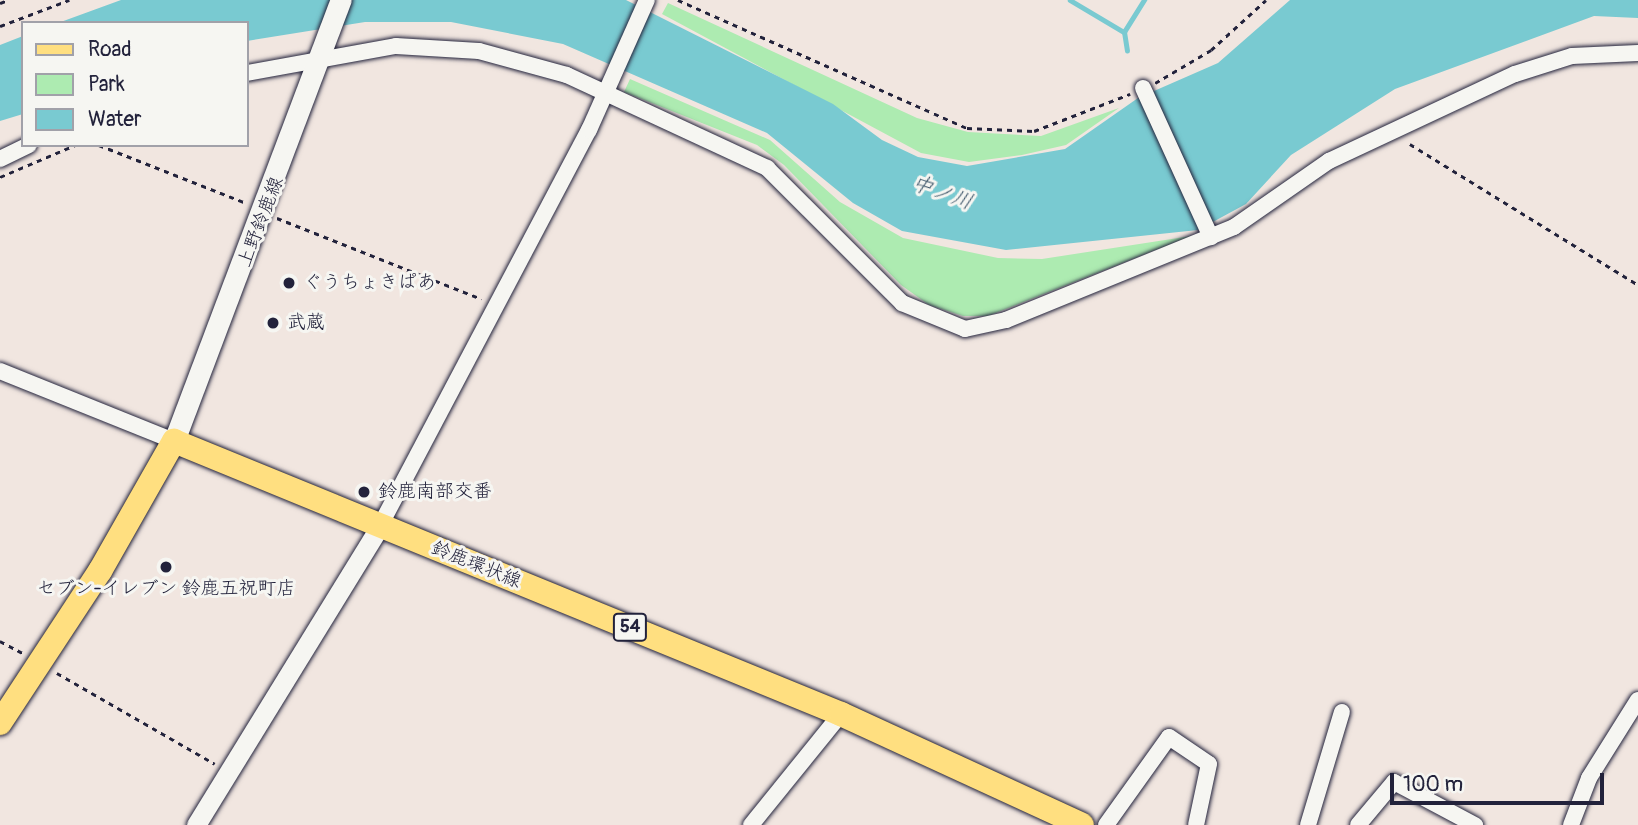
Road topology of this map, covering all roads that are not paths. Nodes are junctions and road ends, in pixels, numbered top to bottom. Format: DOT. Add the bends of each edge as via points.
graph roads {
  1 [pos="341,0"];
  2 [pos="647,0"];
  3 [pos="1638,53"];
  4 [pos="321,55"];
  5 [pos="248,72"];
  6 [pos="1143,88"];
  7 [pos="604,89"];
  8 [pos="25,147"];
  9 [pos="0,159"];
  10 [pos="1211,237"];
  11 [pos="0,371"];
  12 [pos="174,441"];
  13 [pos="380,526"];
  14 [pos="1638,700"];
  15 [pos="1342,712"];
  16 [pos="841,714"];
  17 [pos="0,723"];
  18 [pos="1574,824"];
  19 [pos="196,825"];
  20 [pos="751,825"];
  21 [pos="1082,825"];
  22 [pos="1106,825"];
  23 [pos="1196,825"];
  24 [pos="1308,825"];
  25 [pos="1358,825"];
  26 [pos="1475,825"];
  1 -- 4 [label="main road, 上野鈴鹿線"];
  2 -- 7 [label="street"];
  3 -- 10 [label="street" via="1572,56 1516,74 1329,161 1255,215"];
  4 -- 5 [label="street"];
  4 -- 7 [label="street" via="396,46 479,51"];
  4 -- 12 [label="main road, 上野鈴鹿線" via="265,212"];
  6 -- 10 [label="street"];
  7 -- 10 [label="street" via="767,168 891,294 948,326 982,328 1006,320"];
  7 -- 13 [label="street" via="540,222"];
  8 -- 9 [label="street"];
  11 -- 12 [label="street"];
  12 -- 13 [label="main road, 鈴鹿環状線 / 54"];
  12 -- 17 [label="main road" via="42,664"];
  13 -- 16 [label="main road, 鈴鹿環状線 / 54"];
  13 -- 19 [label="street"];
  14 -- 18 [label="street" via="1589,778"];
  15 -- 24 [label="street"];
  16 -- 20 [label="street"];
  16 -- 21 [label="main road, 鈴鹿環状線 / 54"];
  22 -- 23 [label="street" via="1169,737 1209,764"];
  25 -- 26 [label="street" via="1394,782"];
}
